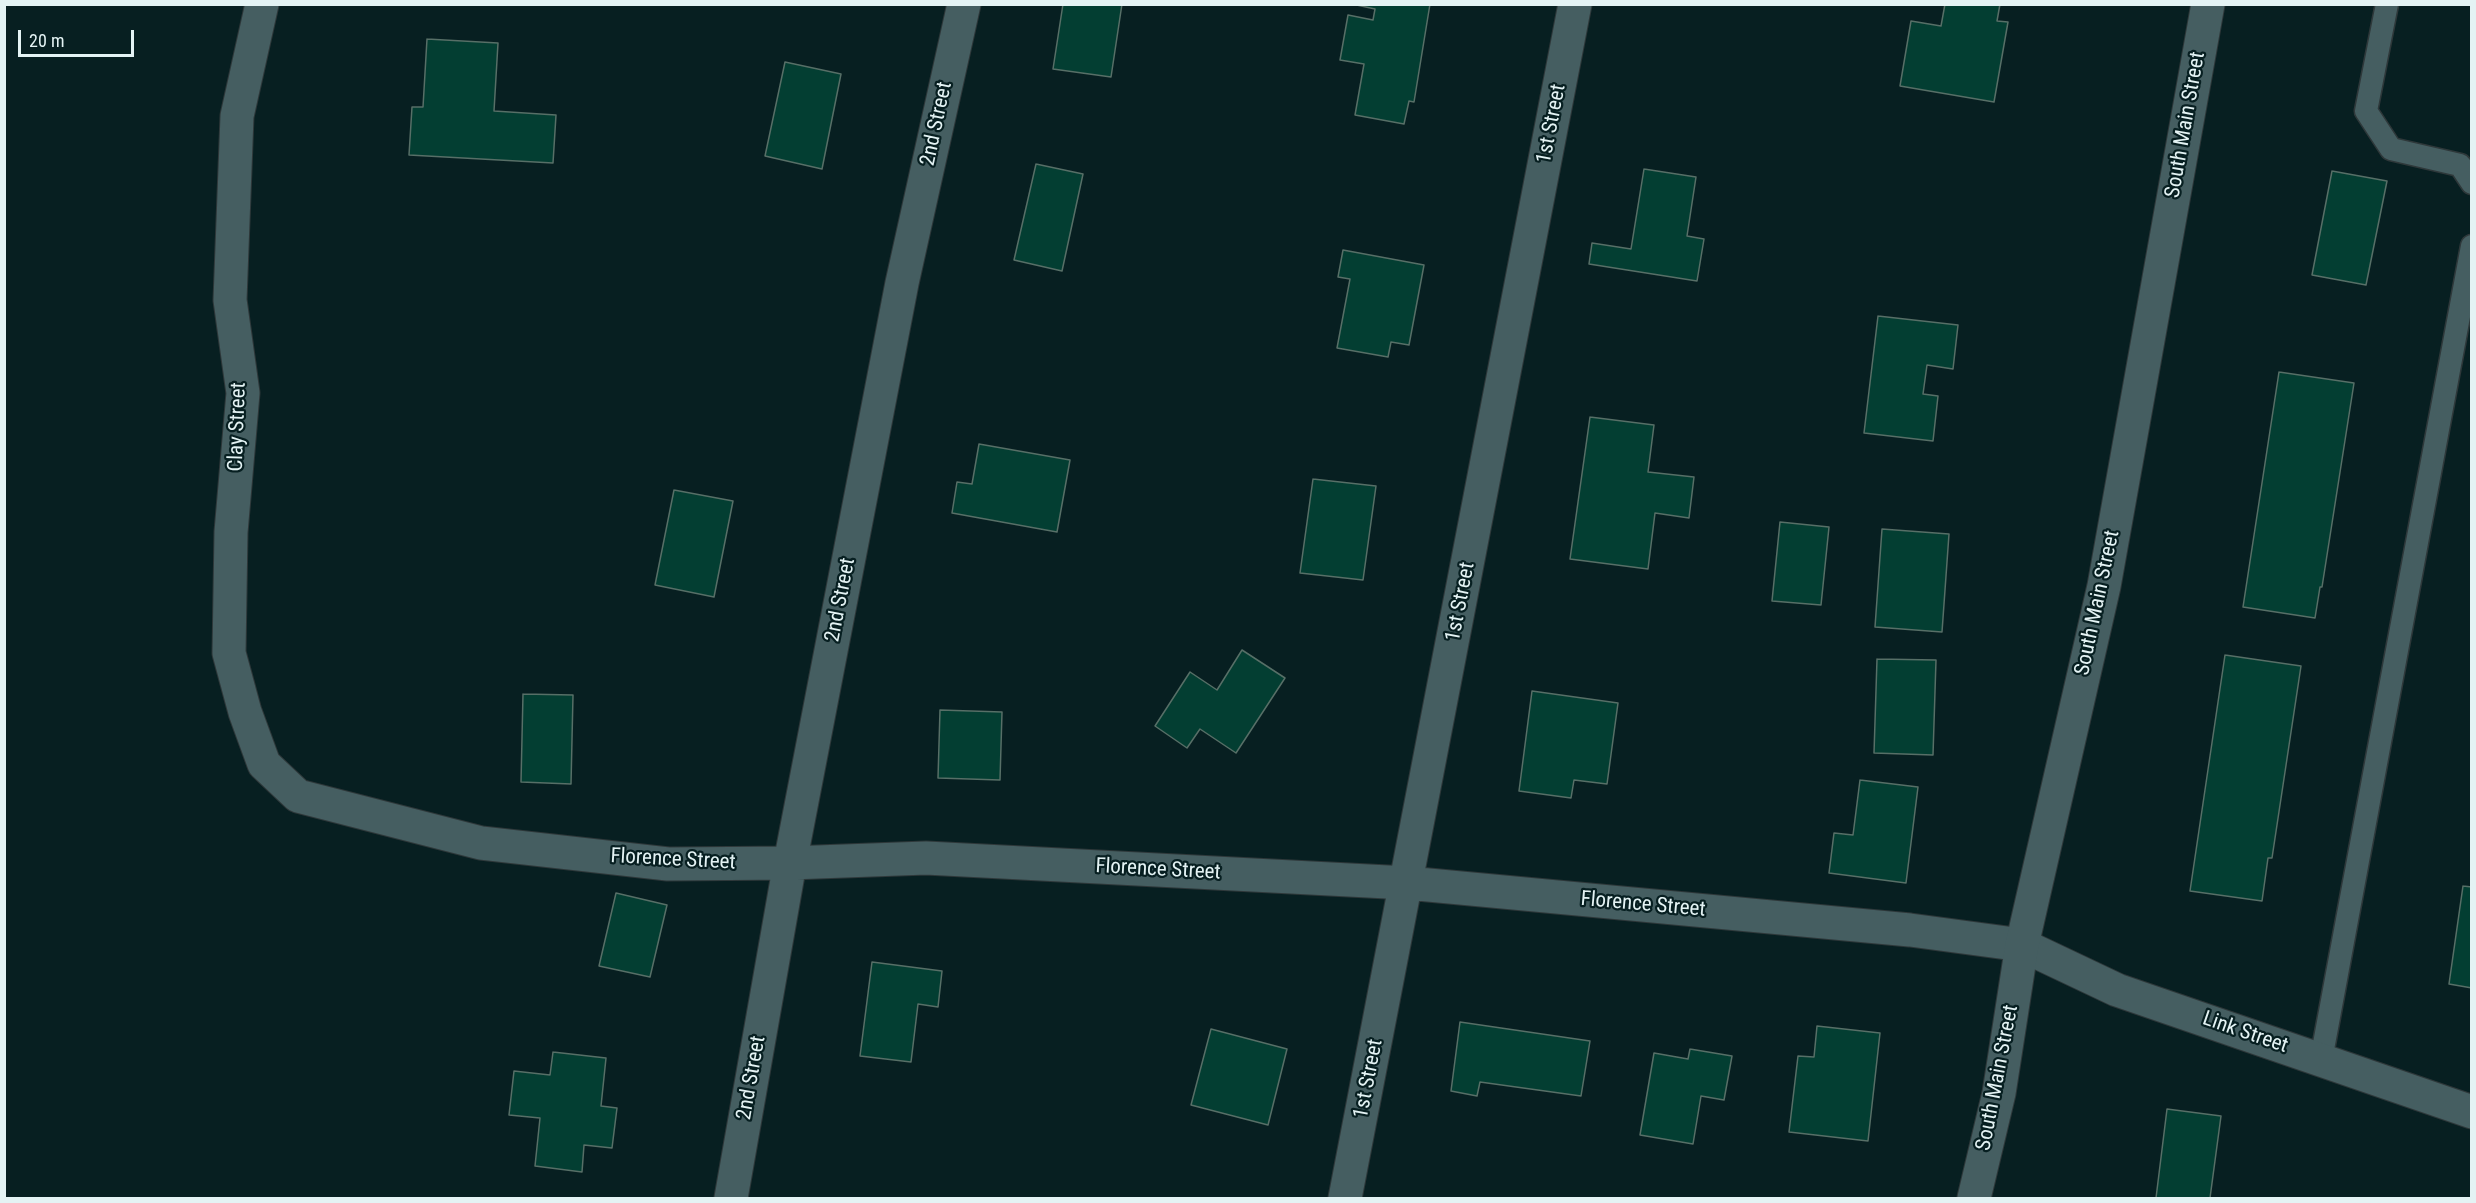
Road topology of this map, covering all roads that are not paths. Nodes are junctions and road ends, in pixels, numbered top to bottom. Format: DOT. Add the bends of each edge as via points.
graph roads {
  1 [pos="262,4"];
  2 [pos="964,4"];
  3 [pos="1575,4"];
  4 [pos="2208,4"];
  5 [pos="2387,4"];
  6 [pos="2472,183"];
  7 [pos="2472,246"];
  8 [pos="298,796"];
  9 [pos="790,863"];
  10 [pos="1407,883"];
  11 [pos="2022,945"];
  12 [pos="2321,1060"];
  13 [pos="2472,1112"];
  14 [pos="730,1198"];
  15 [pos="1345,1198"];
  16 [pos="1974,1198"];
  1 -- 8 [label="street, Clay Street" via="237,116 230,300 243,393 231,532 229,653 264,764"];
  2 -- 9 [label="street, 2nd Street" via="902,283"];
  3 -- 10 [label="street, 1st Street"];
  4 -- 11 [label="street, South Main Street" via="2104,586"];
  5 -- 6 [label="lane" via="2366,111 2391,149 2460,165"];
  7 -- 12 [label="lane"];
  8 -- 9 [label="street, Florence Street" via="481,843 668,864"];
  9 -- 10 [label="street, Florence Street" via="926,858"];
  9 -- 14 [label="street, 2nd Street"];
  10 -- 11 [label="street, Florence Street" via="1910,930"];
  10 -- 15 [label="street, 1st Street"];
  11 -- 12 [label="street, Link Street" via="2117,990"];
  11 -- 16 [label="street, South Main Street" via="1999,1093"];
  12 -- 13 [label="street, Link Street"];
}
